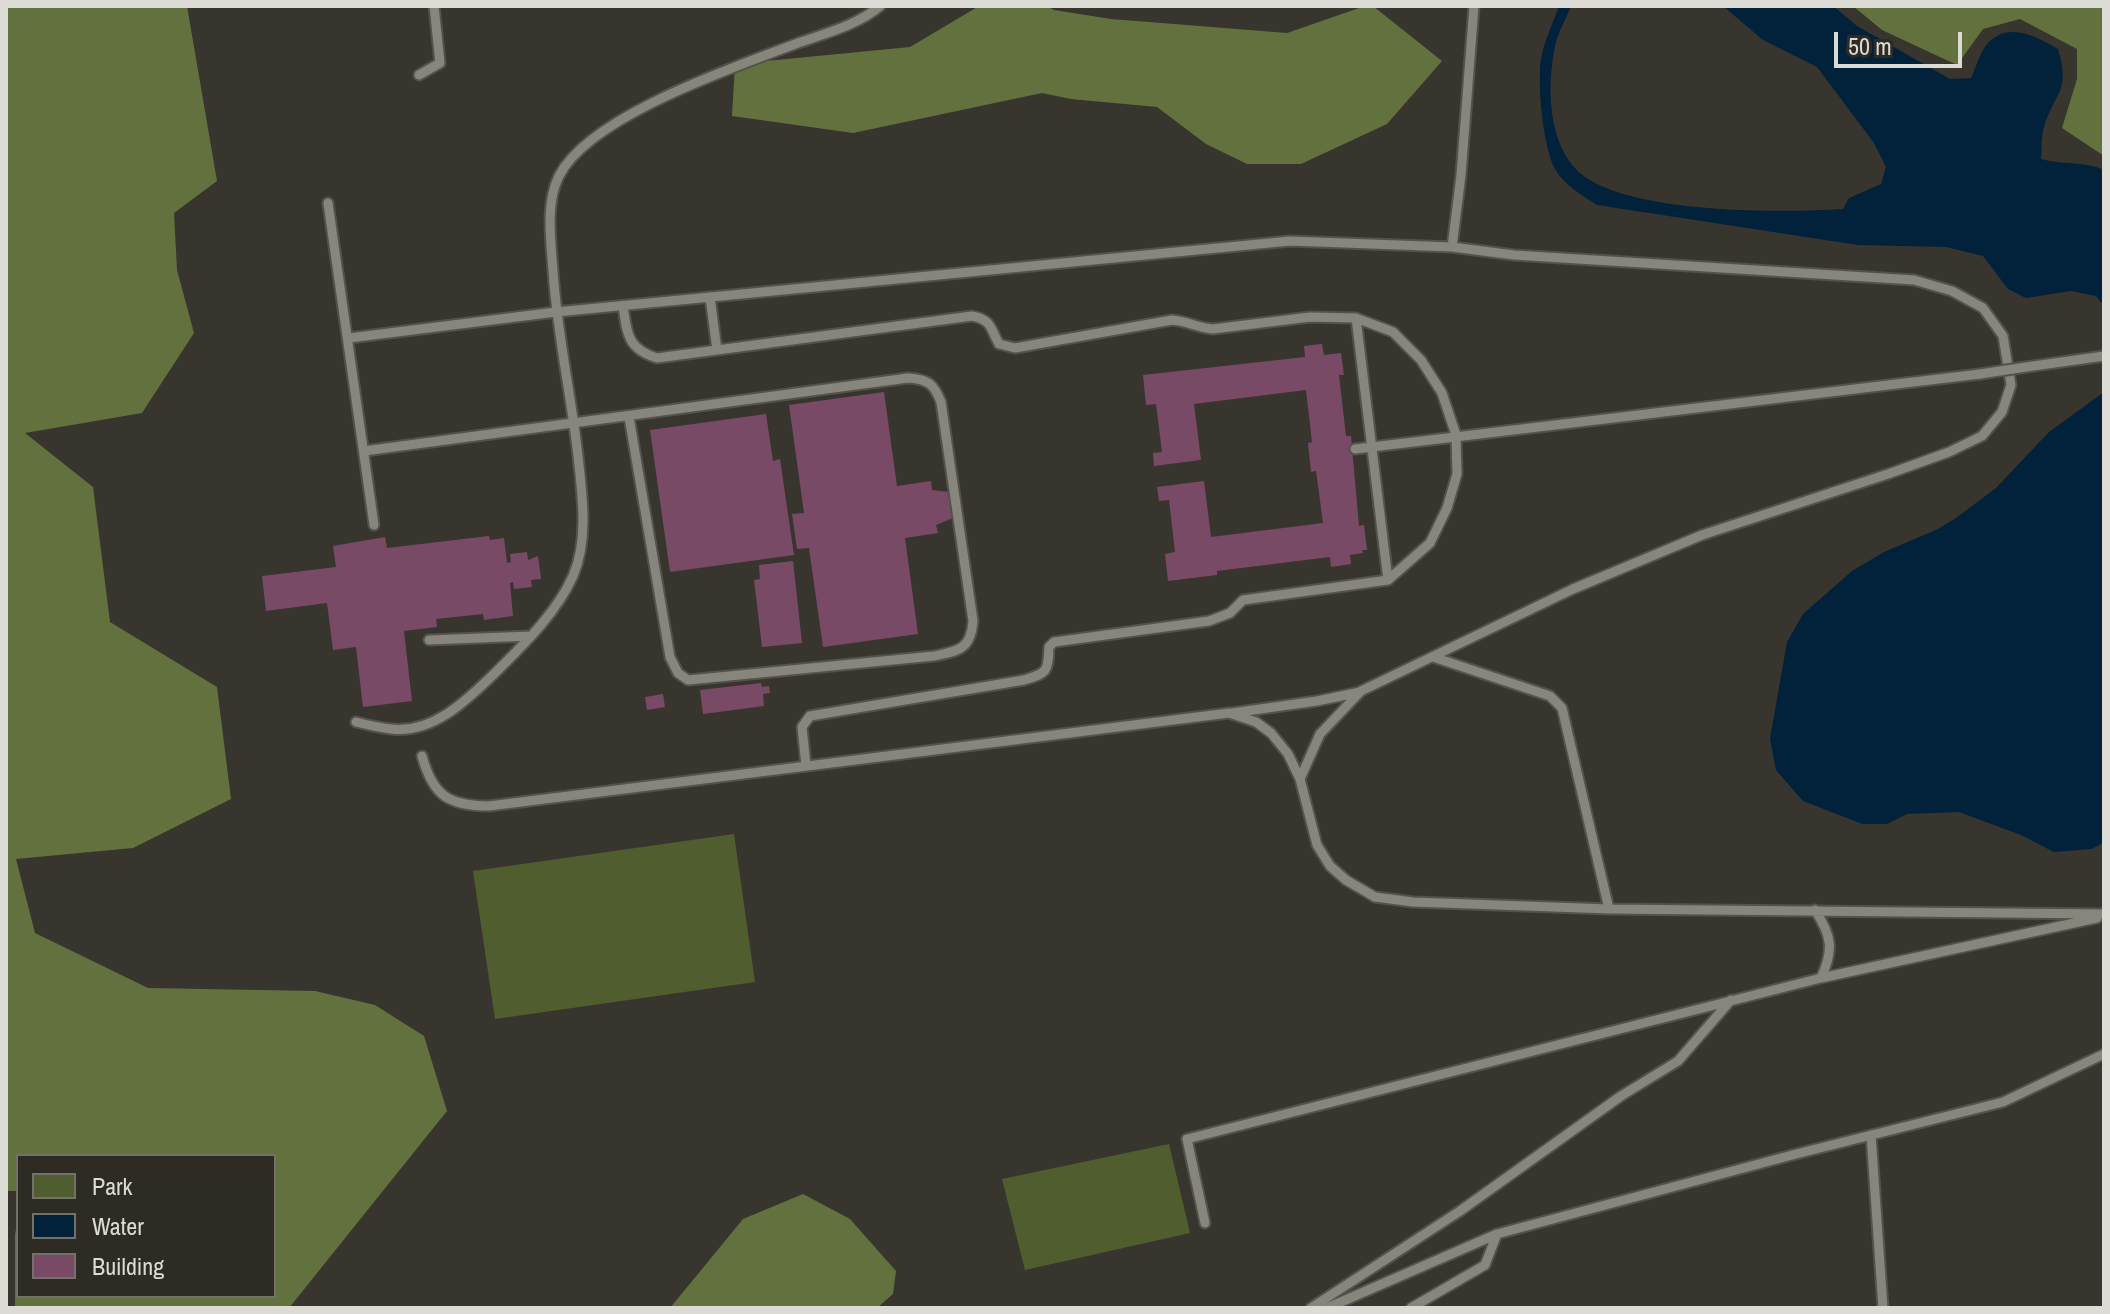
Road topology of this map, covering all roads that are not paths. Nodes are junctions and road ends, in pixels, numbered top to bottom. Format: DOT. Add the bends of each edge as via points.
graph roads {
  1 [pos="434,6"];
  2 [pos="880,6"];
  3 [pos="1474,6"];
  4 [pos="419,75"];
  5 [pos="328,203"];
  6 [pos="1452,247"];
  7 [pos="710,297"];
  8 [pos="623,306"];
  9 [pos="556,312"];
  10 [pos="1356,318"];
  11 [pos="349,338"];
  12 [pos="717,350"];
  13 [pos="2104,356"];
  14 [pos="629,417"];
  15 [pos="574,424"];
  16 [pos="1456,435"];
  17 [pos="1372,447"];
  18 [pos="1355,449"];
  19 [pos="364,451"];
  20 [pos="374,525"];
  21 [pos="1388,580"];
  22 [pos="531,636"];
  23 [pos="429,640"];
  24 [pos="1433,657"];
  25 [pos="1361,691"];
  26 [pos="1229,713"];
  27 [pos="356,722"];
  28 [pos="422,756"];
  29 [pos="806,766"];
  30 [pos="1300,779"];
  31 [pos="1609,909"];
  32 [pos="1815,910"];
  33 [pos="2104,915"];
  34 [pos="1821,978"];
  35 [pos="1731,1000"];
  36 [pos="2104,1054"];
  37 [pos="1871,1135"];
  38 [pos="1205,1223"];
  39 [pos="1497,1234"];
  40 [pos="1311,1308"];
  41 [pos="1327,1308"];
  42 [pos="1411,1308"];
  43 [pos="1883,1308"];
  1 -- 4 [label="lane" via="440,63"];
  2 -- 9 [label="lane" via="856,22 708,76 581,146 559,176 551,205"];
  3 -- 6 [label="lane"];
  5 -- 11 [label="lane"];
  6 -- 7 [label="lane" via="1290,241"];
  6 -- 24 [label="lane" via="1914,280 1952,291 1983,308 2003,336 2011,385 2002,412 1982,436 1949,452 1702,535 1573,589"];
  7 -- 8 [label="lane"];
  7 -- 12 [label="lane"];
  8 -- 9 [label="lane"];
  8 -- 12 [label="lane" via="630,341 641,353 657,358"];
  9 -- 11 [label="lane"];
  9 -- 15 [label="lane"];
  10 -- 12 [label="lane" via="1310,317 1213,329 1172,320 1015,348 999,344 990,324 972,316"];
  10 -- 16 [label="lane" via="1393,332 1421,360 1442,393"];
  10 -- 17 [label="lane"];
  11 -- 19 [label="lane"];
  13 -- 16 [label="lane, bridge"];
  14 -- 14 [label="lane" via="908,378 935,386 973,621 967,644 957,652 934,656 688,680 670,657"];
  14 -- 15 [label="lane"];
  15 -- 19 [label="lane"];
  15 -- 22 [label="lane" via="583,495 581,546 573,575"];
  16 -- 17 [label="lane"];
  16 -- 21 [label="lane" via="1457,474 1447,508 1430,543"];
  17 -- 18 [label="lane"];
  17 -- 21 [label="lane"];
  19 -- 20 [label="lane"];
  21 -- 29 [label="lane" via="1243,600 1230,613 1209,621 1054,642 1042,675 810,716 802,727"];
  22 -- 23 [label="lane"];
  22 -- 27 [label="lane" via="467,700 432,723 395,730"];
  24 -- 25 [label="lane"];
  24 -- 31 [label="lane" via="1550,696 1562,708"];
  25 -- 26 [label="lane"];
  25 -- 30 [label="lane" via="1320,734"];
  26 -- 29 [label="lane"];
  26 -- 30 [label="lane" via="1271,733"];
  28 -- 29 [label="lane" via="428,777 444,798 464,806"];
  30 -- 31 [label="lane" via="1317,845 1330,866 1375,897"];
  31 -- 32 [label="lane"];
  32 -- 33 [label="lane"];
  32 -- 34 [label="lane" via="1830,944"];
  33 -- 34 [label="lane"];
  34 -- 35 [label="lane"];
  35 -- 38 [label="lane" via="1187,1139"];
  35 -- 40 [label="lane" via="1678,1061"];
  36 -- 37 [label="lane" via="2003,1102"];
  37 -- 39 [label="lane"];
  37 -- 43 [label="lane"];
  39 -- 41 [label="lane"];
  39 -- 42 [label="lane" via="1485,1265"];
}
